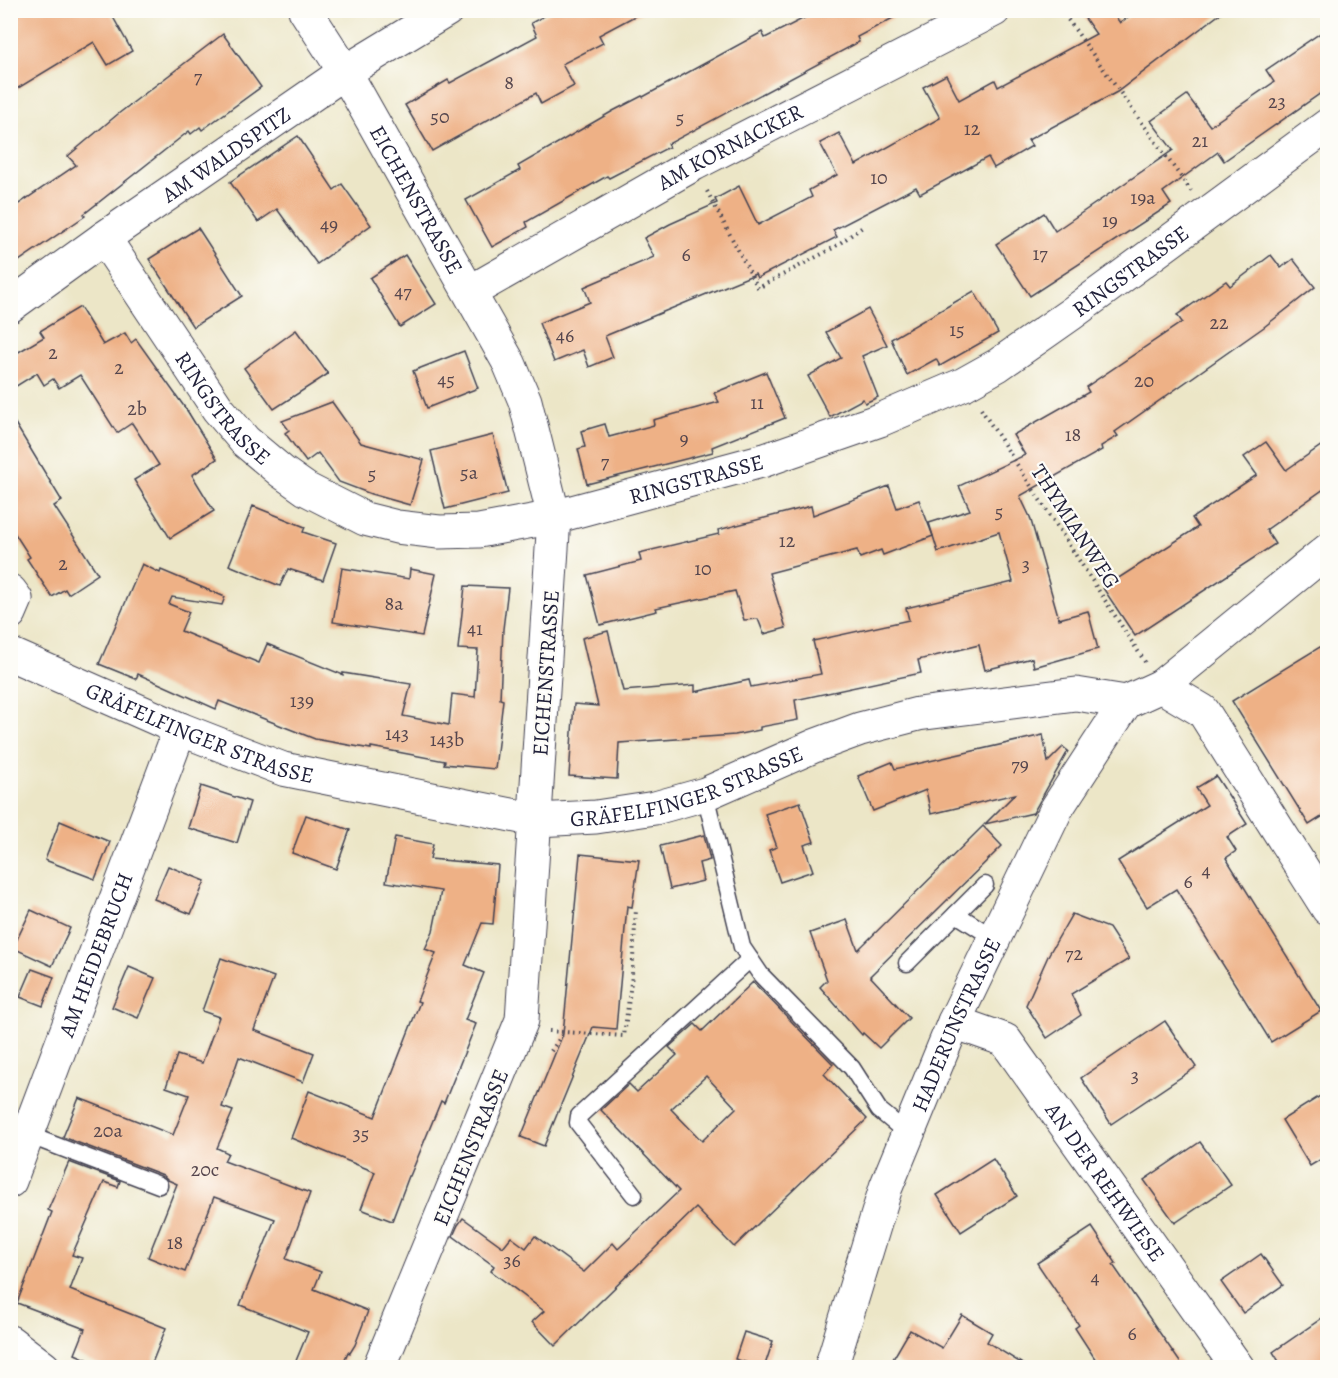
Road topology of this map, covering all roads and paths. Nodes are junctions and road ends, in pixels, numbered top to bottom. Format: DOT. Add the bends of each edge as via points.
graph roads {
  1 [pos="305,10"];
  2 [pos="447,10"];
  3 [pos="994,10"];
  4 [pos="1061,10"];
  5 [pos="345,72"];
  6 [pos="1328,125"];
  7 [pos="694,164"];
  8 [pos="1207,213"];
  9 [pos="864,226"];
  10 [pos="104,238"];
  11 [pos="470,292"];
  12 [pos="10,306"];
  13 [pos="964,384"];
  14 [pos="554,517"];
  15 [pos="1328,550"];
  16 [pos="10,591"];
  17 [pos="10,613"];
  18 [pos="10,654"];
  19 [pos="1161,686"];
  20 [pos="1126,702"];
  21 [pos="180,729"];
  22 [pos="705,794"];
  23 [pos="536,820"];
  24 [pos="985,885"];
  25 [pos="636,909"];
  26 [pos="1328,909"];
  27 [pos="956,914"];
  28 [pos="994,938"];
  29 [pos="750,958"];
  30 [pos="907,963"];
  31 [pos="522,1020"];
  32 [pos="954,1022"];
  33 [pos="564,1032"];
  34 [pos="551,1051"];
  35 [pos="908,1134"];
  36 [pos="28,1135"];
  37 [pos="10,1181"];
  38 [pos="159,1185"];
  39 [pos="634,1194"];
  40 [pos="10,1342"];
  41 [pos="44,1368"];
  42 [pos="379,1368"];
  43 [pos="831,1368"];
  44 [pos="1238,1368"];
  1 -- 5 [label="street, EICHENSTRASSE"];
  2 -- 5 [label="street, AM WALDSPITZ"];
  3 -- 7 [label="street, AM KORNACKER"];
  4 -- 8 [label="path"];
  5 -- 10 [label="street, AM WALDSPITZ"];
  5 -- 11 [label="street, EICHENSTRASSE"];
  6 -- 8 [label="street, RINGSTRASSE"];
  7 -- 9 [label="path" via="758,288 833,248"];
  7 -- 11 [label="street, AM KORNACKER"];
  8 -- 13 [label="street, RINGSTRASSE" via="1071,314"];
  10 -- 12 [label="street, AM WALDSPITZ"];
  10 -- 14 [label="street, RINGSTRASSE" via="218,410 245,441 306,489 365,519 429,531 479,531"];
  11 -- 14 [label="street, EICHENSTRASSE" via="525,401"];
  13 -- 14 [label="street, RINGSTRASSE" via="880,420 765,460"];
  13 -- 19 [label="path, THYMIANWEG"];
  14 -- 23 [label="street, EICHENSTRASSE"];
  15 -- 19 [label="street"];
  16 -- 17 [label="street" via="16,599"];
  18 -- 21 [label="street, GRÄFELFINGER STRASSE"];
  19 -- 20 [label="street"];
  19 -- 26 [label="street" via="1203,711"];
  20 -- 22 [label="street, GRÄFELFINGER STRASSE" via="1076,694 918,714 814,746"];
  20 -- 28 [label="street, HADERUNSTRASSE" via="1057,808"];
  21 -- 23 [label="street, GRÄFELFINGER STRASSE" via="284,769"];
  21 -- 36 [label="street, AM HEIDEBRUCH"];
  22 -- 23 [label="street, GRÄFELFINGER STRASSE" via="655,808 596,817"];
  22 -- 29 [label="lane" via="742,947"];
  23 -- 31 [label="street, EICHENSTRASSE"];
  24 -- 27 [label="lane"];
  25 -- 33 [label="path" via="624,1036"];
  27 -- 28 [label="lane"];
  27 -- 30 [label="lane"];
  28 -- 32 [label="street, HADERUNSTRASSE"];
  29 -- 35 [label="lane" via="761,975 852,1068 879,1110"];
  29 -- 39 [label="lane" via="579,1116 579,1123"];
  31 -- 33 [label="path" via="536,1029"];
  31 -- 42 [label="street, EICHENSTRASSE"];
  32 -- 35 [label="street, HADERUNSTRASSE"];
  32 -- 44 [label="street, AN DER REHWIESE" via="1005,1040"];
  33 -- 34 [label="path"];
  35 -- 43 [label="street, HADERUNSTRASSE" via="886,1187"];
  36 -- 37 [label="street, AM HEIDEBRUCH"];
  36 -- 38 [label="lane"];
  40 -- 41 [label="street"];
}
